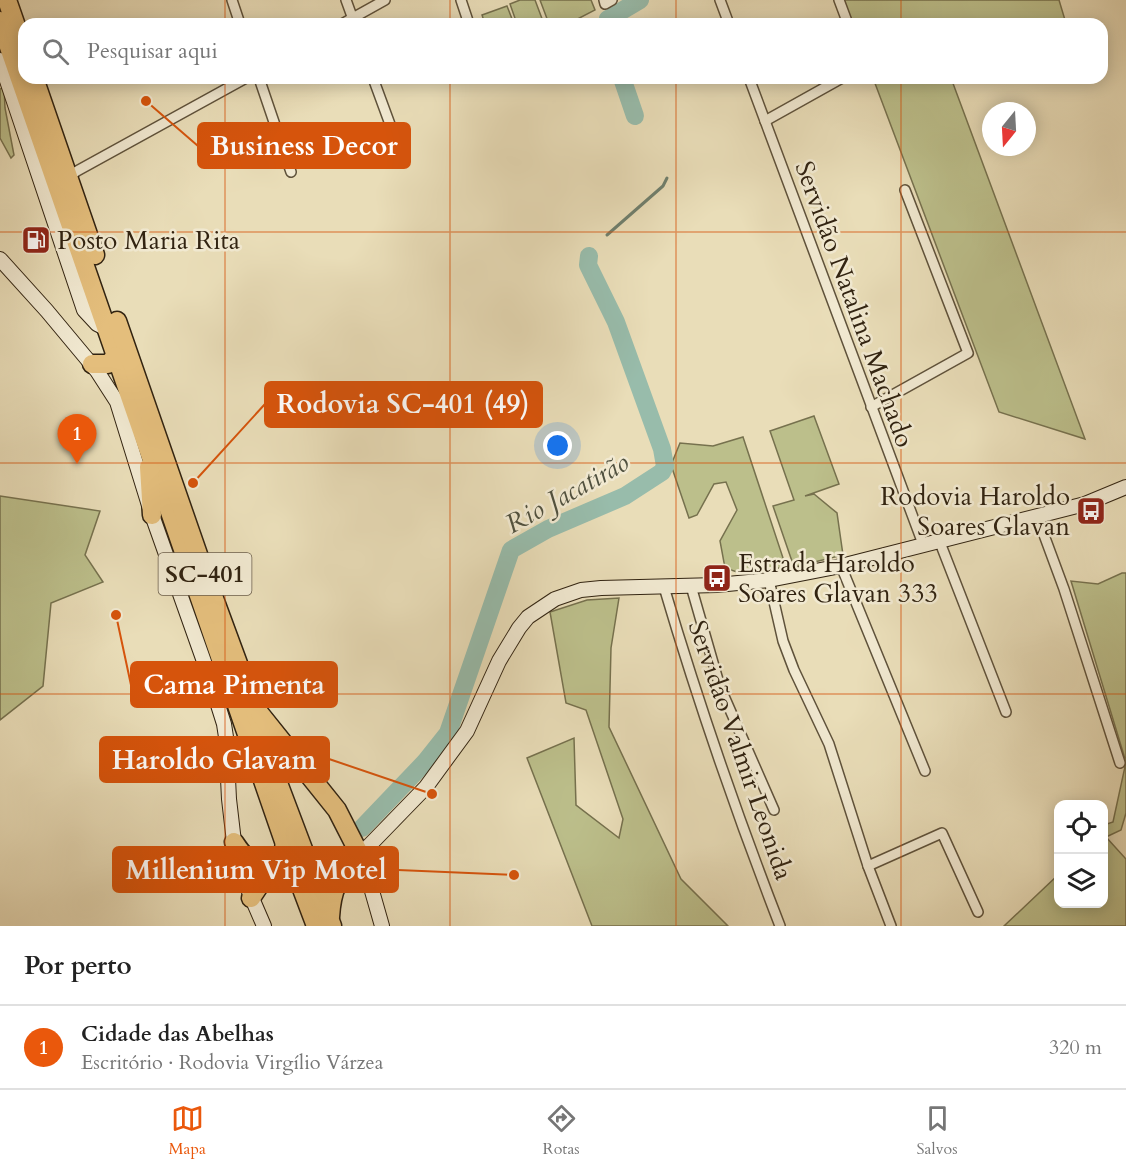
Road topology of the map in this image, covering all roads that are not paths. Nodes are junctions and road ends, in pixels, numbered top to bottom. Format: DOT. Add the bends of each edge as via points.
graph roads {
  1 [pos="7,0"];
  2 [pos="232,0"];
  3 [pos="346,0"];
  4 [pos="385,0"];
  5 [pos="461,0"];
  6 [pos="720,0"];
  7 [pos="839,0"];
  8 [pos="238,18"];
  9 [pos="352,18"];
  10 [pos="358,18"];
  11 [pos="467,18"];
  12 [pos="727,18"];
  13 [pos="846,18"];
  14 [pos="0,21"];
  15 [pos="18,32"];
  16 [pos="0,60"];
  17 [pos="18,73"];
  18 [pos="22,84"];
  19 [pos="36,84"];
  20 [pos="235,84"];
  21 [pos="261,84"];
  22 [pos="376,84"];
  23 [pos="751,84"];
  24 [pos="831,84"];
  25 [pos="765,121"];
  26 [pos="391,127"];
  27 [pos="291,171"];
  28 [pos="68,178"];
  29 [pos="905,190"];
  30 [pos="0,259"];
  31 [pos="107,329"];
  32 [pos="116,356"];
  33 [pos="92,364"];
  34 [pos="871,407"];
  35 [pos="148,448"];
  36 [pos="1126,487"];
  37 [pos="152,514"];
  38 [pos="1037,516"];
  39 [pos="939,540"];
  40 [pos="922,544"];
  41 [pos="840,566"];
  42 [pos="768,580"];
  43 [pos="691,586"];
  44 [pos="664,587"];
  45 [pos="254,707"];
  46 [pos="1006,712"];
  47 [pos="1120,763"];
  48 [pos="925,771"];
  49 [pos="774,810"];
  50 [pos="234,842"];
  51 [pos="285,844"];
  52 [pos="360,855"];
  53 [pos="238,863"];
  54 [pos="868,866"];
  55 [pos="347,870"];
  56 [pos="273,876"];
  57 [pos="370,884"];
  58 [pos="301,888"];
  59 [pos="251,898"];
  60 [pos="978,912"];
  61 [pos="326,924"];
  62 [pos="264,926"];
  63 [pos="382,926"];
  64 [pos="780,926"];
  65 [pos="891,926"];
  1 -- 15 [label="highway"];
  2 -- 8 [label="street"];
  3 -- 9 [label="street"];
  4 -- 10 [label="street"];
  5 -- 11 [label="street"];
  6 -- 12 [label="street"];
  7 -- 13 [label="street"];
  14 -- 17 [label="highway, SC-401"];
  16 -- 31 [label="main road" via="84,310"];
  18 -- 31 [label="highway, SC-401"];
  19 -- 28 [label="highway, SC-401"];
  20 -- 28 [label="street"];
  21 -- 27 [label="street"];
  22 -- 26 [label="street"];
  23 -- 25 [label="street, Servidão Natalina Machado"];
  24 -- 25 [label="street"];
  25 -- 34 [label="street, Servidão Natalina Machado"];
  28 -- 45 [label="highway, SC-401"];
  29 -- 34 [label="street" via="969,353"];
  30 -- 33 [label="main road"];
  31 -- 32 [label="highway, SC-401"];
  32 -- 33 [label="highway" via="108,364"];
  32 -- 35 [label="highway, SC-401"];
  33 -- 37 [label="main road" via="117,402"];
  34 -- 40 [label="street, Servidão Natalina Machado"];
  35 -- 37 [label="highway"];
  35 -- 51 [label="highway, SC-401"];
  36 -- 38 [label="main road" via="1085,504"];
  37 -- 50 [label="main road" via="224,724"];
  38 -- 39 [label="main road"];
  38 -- 47 [label="street"];
  39 -- 40 [label="main road"];
  39 -- 46 [label="street"];
  40 -- 41 [label="main road"];
  41 -- 42 [label="main road"];
  41 -- 48 [label="street"];
  42 -- 43 [label="main road"];
  42 -- 54 [label="street" via="783,641 829,744"];
  43 -- 44 [label="main road"];
  43 -- 49 [label="street" via="720,687"];
  44 -- 52 [label="main road" via="581,590 555,599 528,616 499,661 466,731 426,787"];
  44 -- 64 [label="street, Servidão Valmir Leonida" via="718,758"];
  45 -- 52 [label="highway" via="337,810"];
  45 -- 61 [label="highway, SC-401"];
  50 -- 51 [label="highway" via="243,857 265,870 281,861"];
  50 -- 53 [label="main road"];
  51 -- 58 [label="highway, SC-401"];
  52 -- 55 [label="highway"];
  52 -- 57 [label="main road"];
  53 -- 56 [label="highway" via="254,876"];
  53 -- 59 [label="main road"];
  54 -- 60 [label="street" via="942,833"];
  54 -- 65 [label="street"];
  55 -- 57 [label="main road"];
  55 -- 61 [label="highway" via="331,896"];
  56 -- 58 [label="highway"];
  56 -- 59 [label="highway" via="261,883"];
  57 -- 63 [label="main road"];
  58 -- 61 [label="highway, SC-401"];
  59 -- 62 [label="main road"];
}
